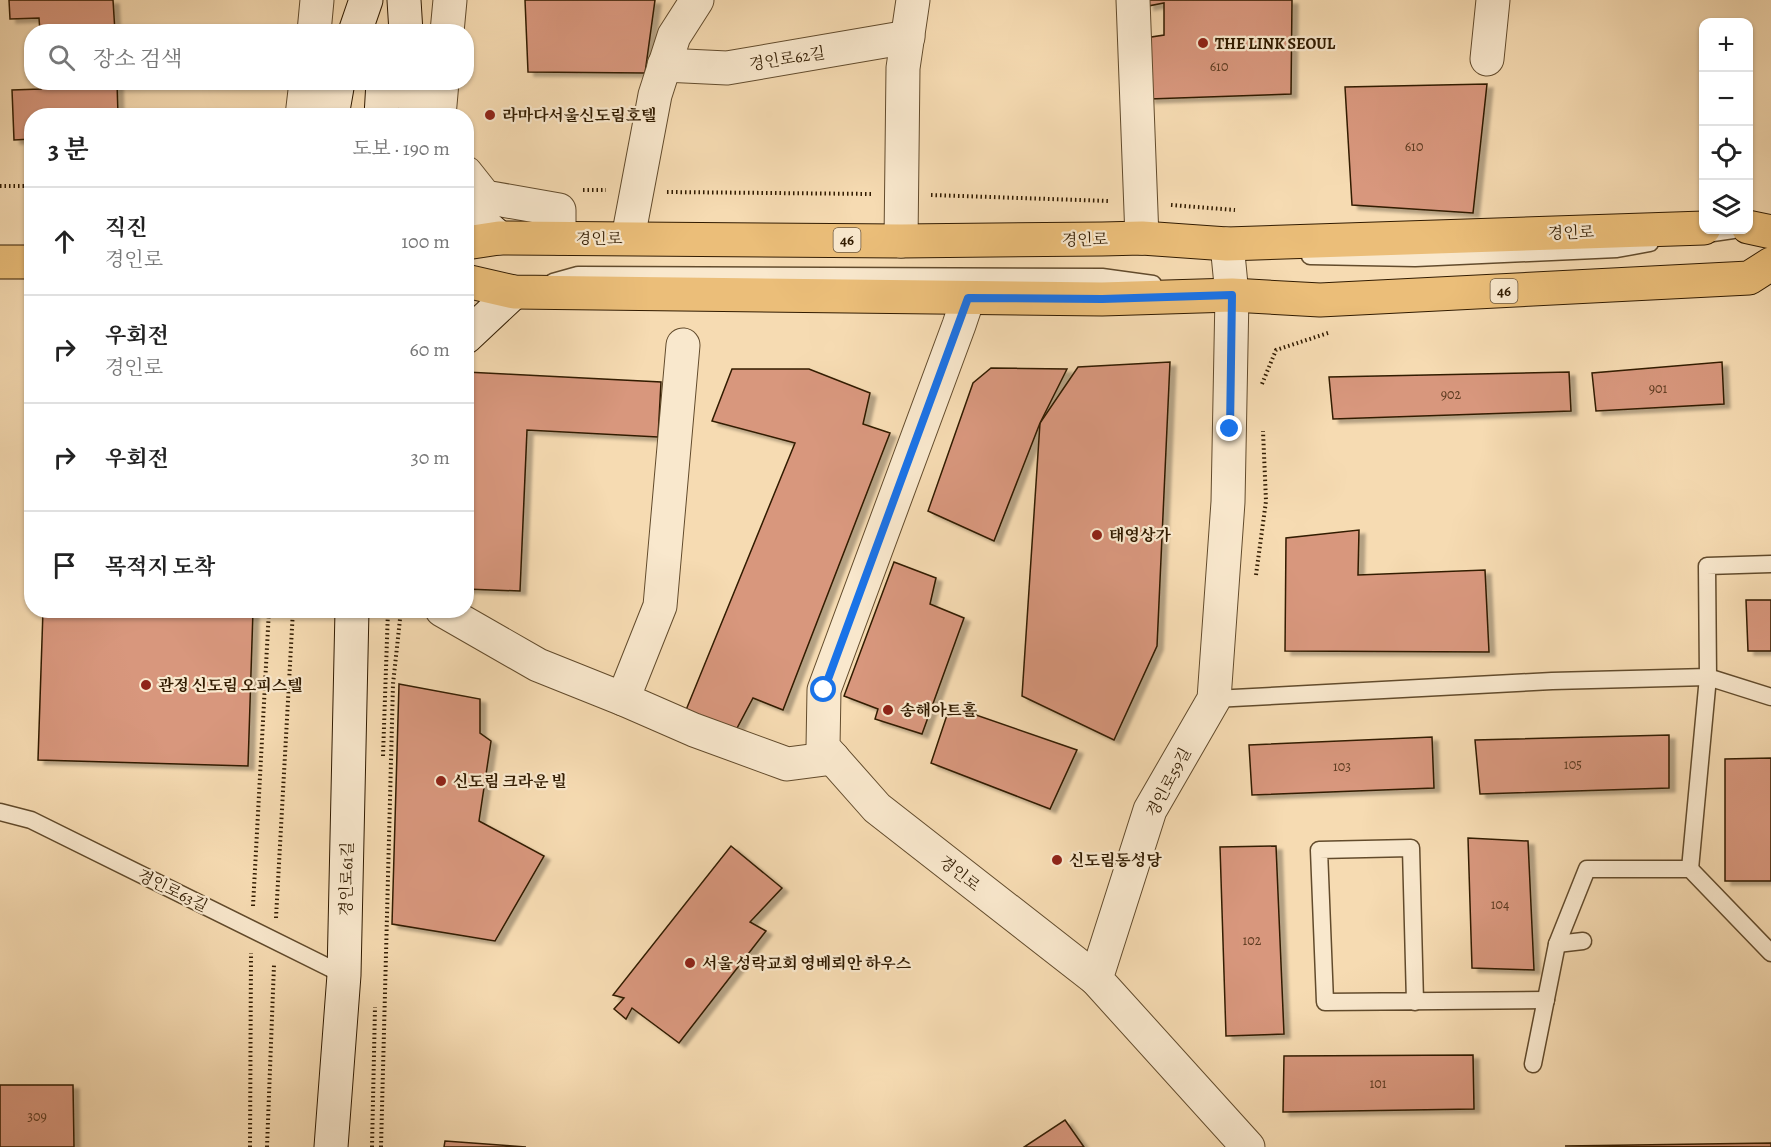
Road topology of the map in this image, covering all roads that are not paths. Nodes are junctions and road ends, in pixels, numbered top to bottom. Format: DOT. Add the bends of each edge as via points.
graph roads {
  1 [pos="317,0"];
  2 [pos="366,0"];
  3 [pos="389,0"];
  4 [pos="404,0"];
  5 [pos="450,0"];
  6 [pos="697,0"];
  7 [pos="914,0"];
  8 [pos="1133,0"];
  9 [pos="1493,0"];
  10 [pos="315,24"];
  11 [pos="357,24"];
  12 [pos="388,24"];
  13 [pos="406,24"];
  14 [pos="448,24"];
  15 [pos="908,37"];
  16 [pos="1487,58"];
  17 [pos="664,65"];
  18 [pos="305,90"];
  19 [pos="337,90"];
  20 [pos="441,90"];
  21 [pos="405,93"];
  22 [pos="303,108"];
  23 [pos="333,108"];
  24 [pos="389,108"];
  25 [pos="440,108"];
  26 [pos="474,183"];
  27 [pos="474,216"];
  28 [pos="1699,228"];
  29 [pos="1712,234"];
  30 [pos="499,238"];
  31 [pos="559,238"];
  32 [pos="628,238"];
  33 [pos="1142,238"];
  34 [pos="901,241"];
  35 [pos="474,242"];
  36 [pos="1227,244"];
  37 [pos="0,262"];
  38 [pos="24,262"];
  39 [pos="1771,264"];
  40 [pos="474,283"];
  41 [pos="514,292"];
  42 [pos="1232,295"];
  43 [pos="968,298"];
  44 [pos="474,330"];
  45 [pos="683,345"];
  46 [pos="1771,564"];
  47 [pos="352,618"];
  48 [pos="456,618"];
  49 [pos="1708,677"];
  50 [pos="1771,697"];
  51 [pos="623,699"];
  52 [pos="1214,699"];
  53 [pos="833,758"];
  54 [pos="0,812"];
  55 [pos="1690,869"];
  56 [pos="1583,942"];
  57 [pos="1557,944"];
  58 [pos="1771,953"];
  59 [pos="344,975"];
  60 [pos="1096,979"];
  61 [pos="1546,1000"];
  62 [pos="1415,1002"];
  63 [pos="1533,1064"];
  64 [pos="331,1147"];
  65 [pos="1248,1147"];
  1 -- 10 [label="street"];
  2 -- 11 [label="street"];
  3 -- 12 [label="street"];
  4 -- 13 [label="street"];
  5 -- 14 [label="street"];
  6 -- 17 [label="street" via="674,36"];
  7 -- 15 [label="street"];
  8 -- 33 [label="street"];
  9 -- 16 [label="street"];
  15 -- 17 [label="street, 경인로62길" via="727,68"];
  15 -- 34 [label="street" via="903,68"];
  17 -- 32 [label="street"];
  18 -- 22 [label="street"];
  19 -- 23 [label="street"];
  20 -- 25 [label="street"];
  21 -- 24 [label="street"];
  26 -- 31 [label="street" via="485,197 559,210"];
  27 -- 30 [label="street"];
  28 -- 36 [label="main road, 경인로 / 46"];
  29 -- 36 [label="lane" via="1617,249 1415,258 1318,257"];
  30 -- 31 [label="main road, 경인로 / 46"];
  30 -- 35 [label="main road, 경인로 / 46"];
  31 -- 32 [label="main road, 경인로 / 46"];
  32 -- 34 [label="main road, 경인로 / 46"];
  33 -- 34 [label="main road, 경인로 / 46"];
  33 -- 36 [label="main road, 경인로 / 46"];
  36 -- 42 [label="street, 경인로59길"];
  37 -- 38 [label="main road"];
  39 -- 42 [label="main road, 46" via="1749,278 1320,300"];
  40 -- 41 [label="main road, 46"];
  41 -- 42 [label="lane" via="578,275 602,275 1102,278"];
  41 -- 43 [label="main road, 46"];
  41 -- 44 [label="street"];
  42 -- 43 [label="main road, 46"];
  42 -- 52 [label="street, 경인로59길" via="1228,502"];
  43 -- 53 [label="street, 경인로" via="824,690 823,747"];
  45 -- 51 [label="street" via="660,606"];
  46 -- 49 [label="lane" via="1707,566"];
  47 -- 59 [label="street, 경인로61길"];
  48 -- 51 [label="street" via="538,665"];
  49 -- 50 [label="lane"];
  49 -- 52 [label="lane"];
  49 -- 55 [label="lane"];
  51 -- 53 [label="street" via="787,764"];
  52 -- 60 [label="street, 경인로59길" via="1150,810"];
  53 -- 60 [label="street, 경인로" via="877,808"];
  54 -- 59 [label="lane, 경인로63길" via="31,820"];
  55 -- 57 [label="lane" via="1587,869"];
  55 -- 58 [label="lane"];
  56 -- 57 [label="lane"];
  57 -- 61 [label="lane"];
  59 -- 64 [label="street, 경인로61길"];
  60 -- 65 [label="street"];
  61 -- 62 [label="lane"];
  61 -- 63 [label="lane"];
  62 -- 62 [label="lane" via="1325,1002 1319,850 1411,848"];
}
